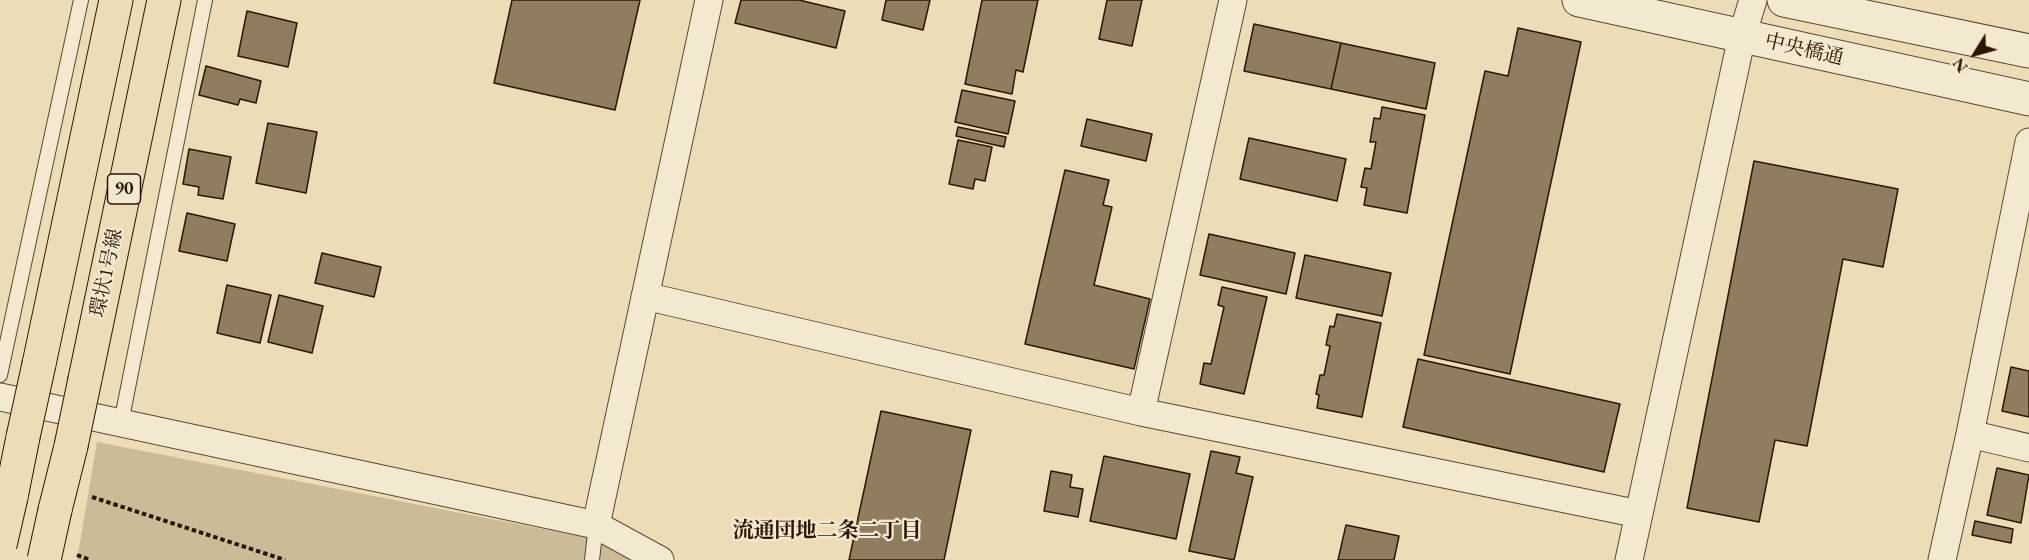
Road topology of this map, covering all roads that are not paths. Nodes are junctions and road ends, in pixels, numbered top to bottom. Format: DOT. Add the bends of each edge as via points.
graph roads {
  1 [pos="81,0"];
  2 [pos="116,0"];
  3 [pos="164,0"];
  4 [pos="205,0"];
  5 [pos="709,0"];
  6 [pos="1233,0"];
  7 [pos="1579,0"];
  8 [pos="1753,0"];
  9 [pos="1784,0"];
  10 [pos="1742,36"];
  11 [pos="2029,51"];
  12 [pos="2029,99"];
  13 [pos="2029,142"];
  14 [pos="645,296"];
  15 [pos="0,375"];
  16 [pos="0,397"];
  17 [pos="1141,412"];
  18 [pos="121,423"];
  19 [pos="1970,434"];
  20 [pos="2029,448"];
  21 [pos="1639,514"];
  22 [pos="596,525"];
  23 [pos="0,545"];
  24 [pos="44,560"];
  25 [pos="592,560"];
  26 [pos="660,560"];
  27 [pos="1629,560"];
  28 [pos="1942,560"];
  1 -- 15 [label="lane"];
  2 -- 23 [label="main road, 90, bridge"];
  3 -- 24 [label="main road, 環状1号線 / 90, bridge"];
  4 -- 18 [label="lane"];
  5 -- 14 [label="street"];
  6 -- 17 [label="street"];
  7 -- 10 [label="street, 中央橋通"];
  8 -- 10 [label="street"];
  9 -- 11 [label="street"];
  10 -- 12 [label="street, 中央橋通"];
  10 -- 21 [label="street"];
  13 -- 19 [label="street"];
  14 -- 17 [label="street"];
  14 -- 22 [label="street"];
  16 -- 18 [label="street"];
  17 -- 21 [label="street"];
  18 -- 22 [label="street"];
  19 -- 20 [label="street"];
  19 -- 28 [label="street"];
  21 -- 27 [label="street"];
  22 -- 25 [label="lane"];
  22 -- 26 [label="street"];
}
